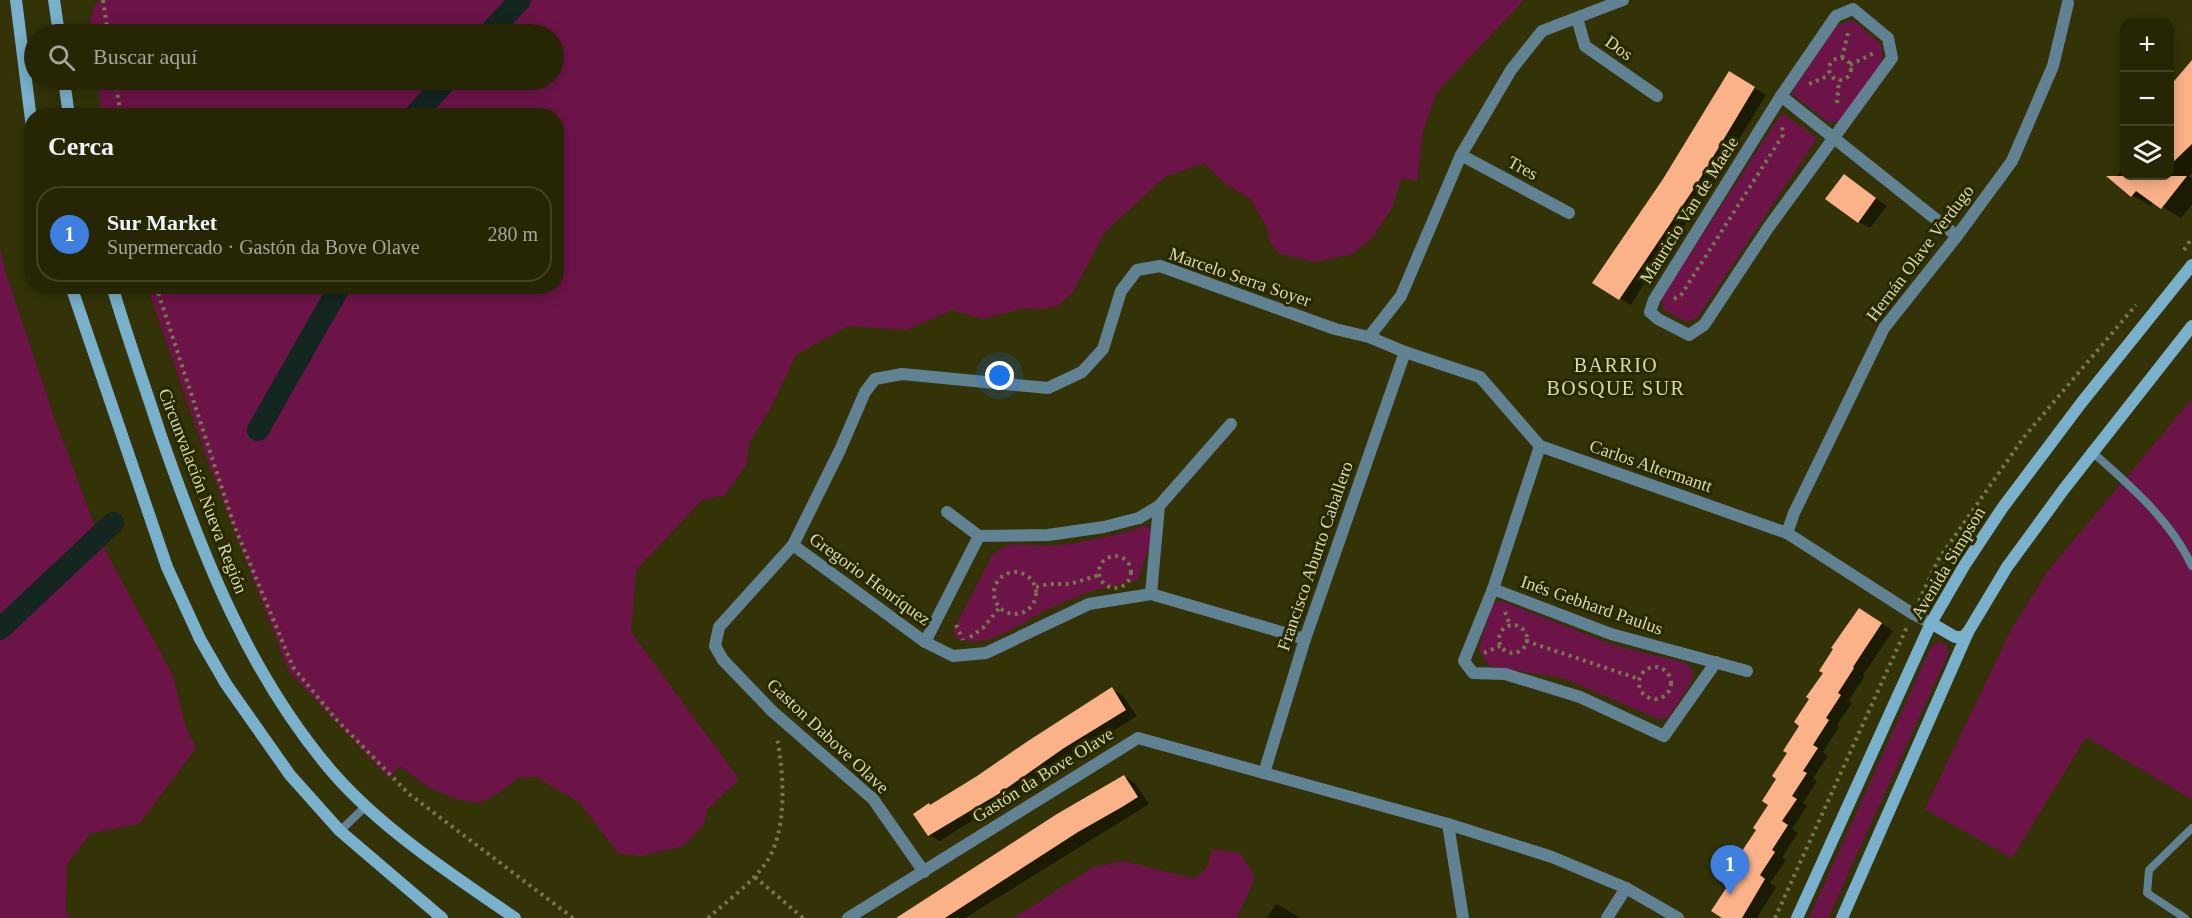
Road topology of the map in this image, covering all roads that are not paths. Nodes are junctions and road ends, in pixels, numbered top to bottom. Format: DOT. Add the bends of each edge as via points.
graph roads {
  1 [pos="16,0"];
  2 [pos="54,0"];
  3 [pos="1623,0"];
  4 [pos="2070,1"];
  5 [pos="1577,18"];
  6 [pos="57,24"];
  7 [pos="24,64"];
  8 [pos="27,90"];
  9 [pos="65,90"];
  10 [pos="1657,96"];
  11 [pos="1781,96"];
  12 [pos="30,108"];
  13 [pos="68,108"];
  14 [pos="1834,139"];
  15 [pos="1461,155"];
  16 [pos="1569,213"];
  17 [pos="1957,236"];
  18 [pos="2192,265"];
  19 [pos="74,294"];
  20 [pos="115,294"];
  21 [pos="2192,326"];
  22 [pos="1369,338"];
  23 [pos="1405,352"];
  24 [pos="1231,424"];
  25 [pos="1540,446"];
  26 [pos="2091,451"];
  27 [pos="1159,506"];
  28 [pos="947,512"];
  29 [pos="1787,533"];
  30 [pos="979,536"];
  31 [pos="793,545"];
  32 [pos="2192,566"];
  33 [pos="1493,589"];
  34 [pos="1151,594"];
  35 [pos="1932,623"];
  36 [pos="1968,632"];
  37 [pos="1305,639"];
  38 [pos="925,642"];
  39 [pos="723,660"];
  40 [pos="1716,662"];
  41 [pos="1747,671"];
  42 [pos="1264,773"];
  43 [pos="366,806"];
  44 [pos="1448,824"];
  45 [pos="2192,828"];
  46 [pos="340,831"];
  47 [pos="924,872"];
  48 [pos="1626,888"];
  49 [pos="442,918"];
  50 [pos="515,918"];
  51 [pos="848,918"];
  52 [pos="1462,918"];
  53 [pos="1607,918"];
  54 [pos="1678,918"];
  55 [pos="1797,918"];
  56 [pos="1842,918"];
  57 [pos="2185,918"];
  1 -- 7 [label="main road"];
  2 -- 6 [label="main road"];
  3 -- 5 [label="street"];
  4 -- 17 [label="street, Hernán Olave Verdugo" via="2053,66 2012,161"];
  5 -- 10 [label="street, Dos" via="1585,46"];
  5 -- 15 [label="street" via="1542,31 1511,70"];
  8 -- 12 [label="main road"];
  9 -- 13 [label="main road"];
  11 -- 14 [label="street"];
  11 -- 14 [label="street, Mauricio Van de Maele" via="1836,16 1853,9 1888,38 1892,58"];
  11 -- 14 [label="street, Mauricio Van de Maele" via="1654,300 1650,312 1658,319 1689,335 1704,325 1768,228"];
  14 -- 17 [label="street"];
  15 -- 16 [label="street, Tres"];
  15 -- 22 [label="street" via="1401,296"];
  17 -- 29 [label="street, Hernán Olave Verdugo" via="1884,328"];
  18 -- 35 [label="main road, Avenida Simpson" via="2003,507"];
  19 -- 46 [label="main road" via="167,567 200,639 226,684 290,775"];
  20 -- 43 [label="main road, Circunvalación Nueva Región" via="200,544 232,617 300,732 335,776"];
  21 -- 26 [label="main road"];
  22 -- 23 [label="street, Carlos Altermantt"];
  22 -- 31 [label="street, Marcelo Serra Soyer" via="1160,266 1137,270 1121,291 1103,349 1082,372 1048,388 902,374 875,379 865,392"];
  23 -- 25 [label="street, Carlos Altermantt" via="1480,377"];
  23 -- 37 [label="street, Francisco Aburto Caballero"];
  24 -- 27 [label="street"];
  25 -- 29 [label="street, Carlos Altermantt"];
  25 -- 33 [label="street, Inés Gebhard Paulus"];
  26 -- 32 [label="lane" via="2153,507"];
  26 -- 36 [label="main road" via="2007,567"];
  27 -- 30 [label="street" via="1139,518 1104,527 1048,535"];
  27 -- 34 [label="street"];
  28 -- 30 [label="street"];
  29 -- 35 [label="street, Carlos Altermantt"];
  30 -- 38 [label="street, Gregorio Henríquez"];
  31 -- 38 [label="street, Gregorio Henríquez"];
  31 -- 39 [label="street, Marcelo Serra Soyer" via="719,627 716,646"];
  33 -- 40 [label="street, Inés Gebhard Paulus" via="1611,634"];
  33 -- 40 [label="street, Inés Gebhard Paulus" via="1464,661 1473,673 1505,674 1580,697 1664,736"];
  34 -- 37 [label="street, Gregorio Henríquez"];
  34 -- 38 [label="street, Gregorio Henríquez" via="1089,604 986,653 953,656"];
  35 -- 36 [label="main road" via="1955,637"];
  35 -- 55 [label="main road, Avenida Simpson"];
  36 -- 56 [label="main road"];
  37 -- 42 [label="street, Francisco Aburto Caballero"];
  39 -- 47 [label="street, Gaston Dabove Olave" via="772,711 873,799"];
  40 -- 41 [label="street, Inés Gebhard Paulus"];
  42 -- 44 [label="street, Gastón da Bove Olave"];
  42 -- 47 [label="street, Gastón da Bove Olave" via="1138,738"];
  43 -- 46 [label="lane"];
  43 -- 50 [label="main road, Circunvalación Nueva Región" via="432,860"];
  44 -- 48 [label="street, Gastón da Bove Olave" via="1552,857"];
  44 -- 52 [label="street"];
  45 -- 57 [label="lane" via="2149,870 2147,893"];
  46 -- 49 [label="main road"];
  47 -- 51 [label="street, Gastón da Bove Olave"];
  48 -- 53 [label="street"];
  48 -- 54 [label="street, Gastón da Bove Olave"];
}
